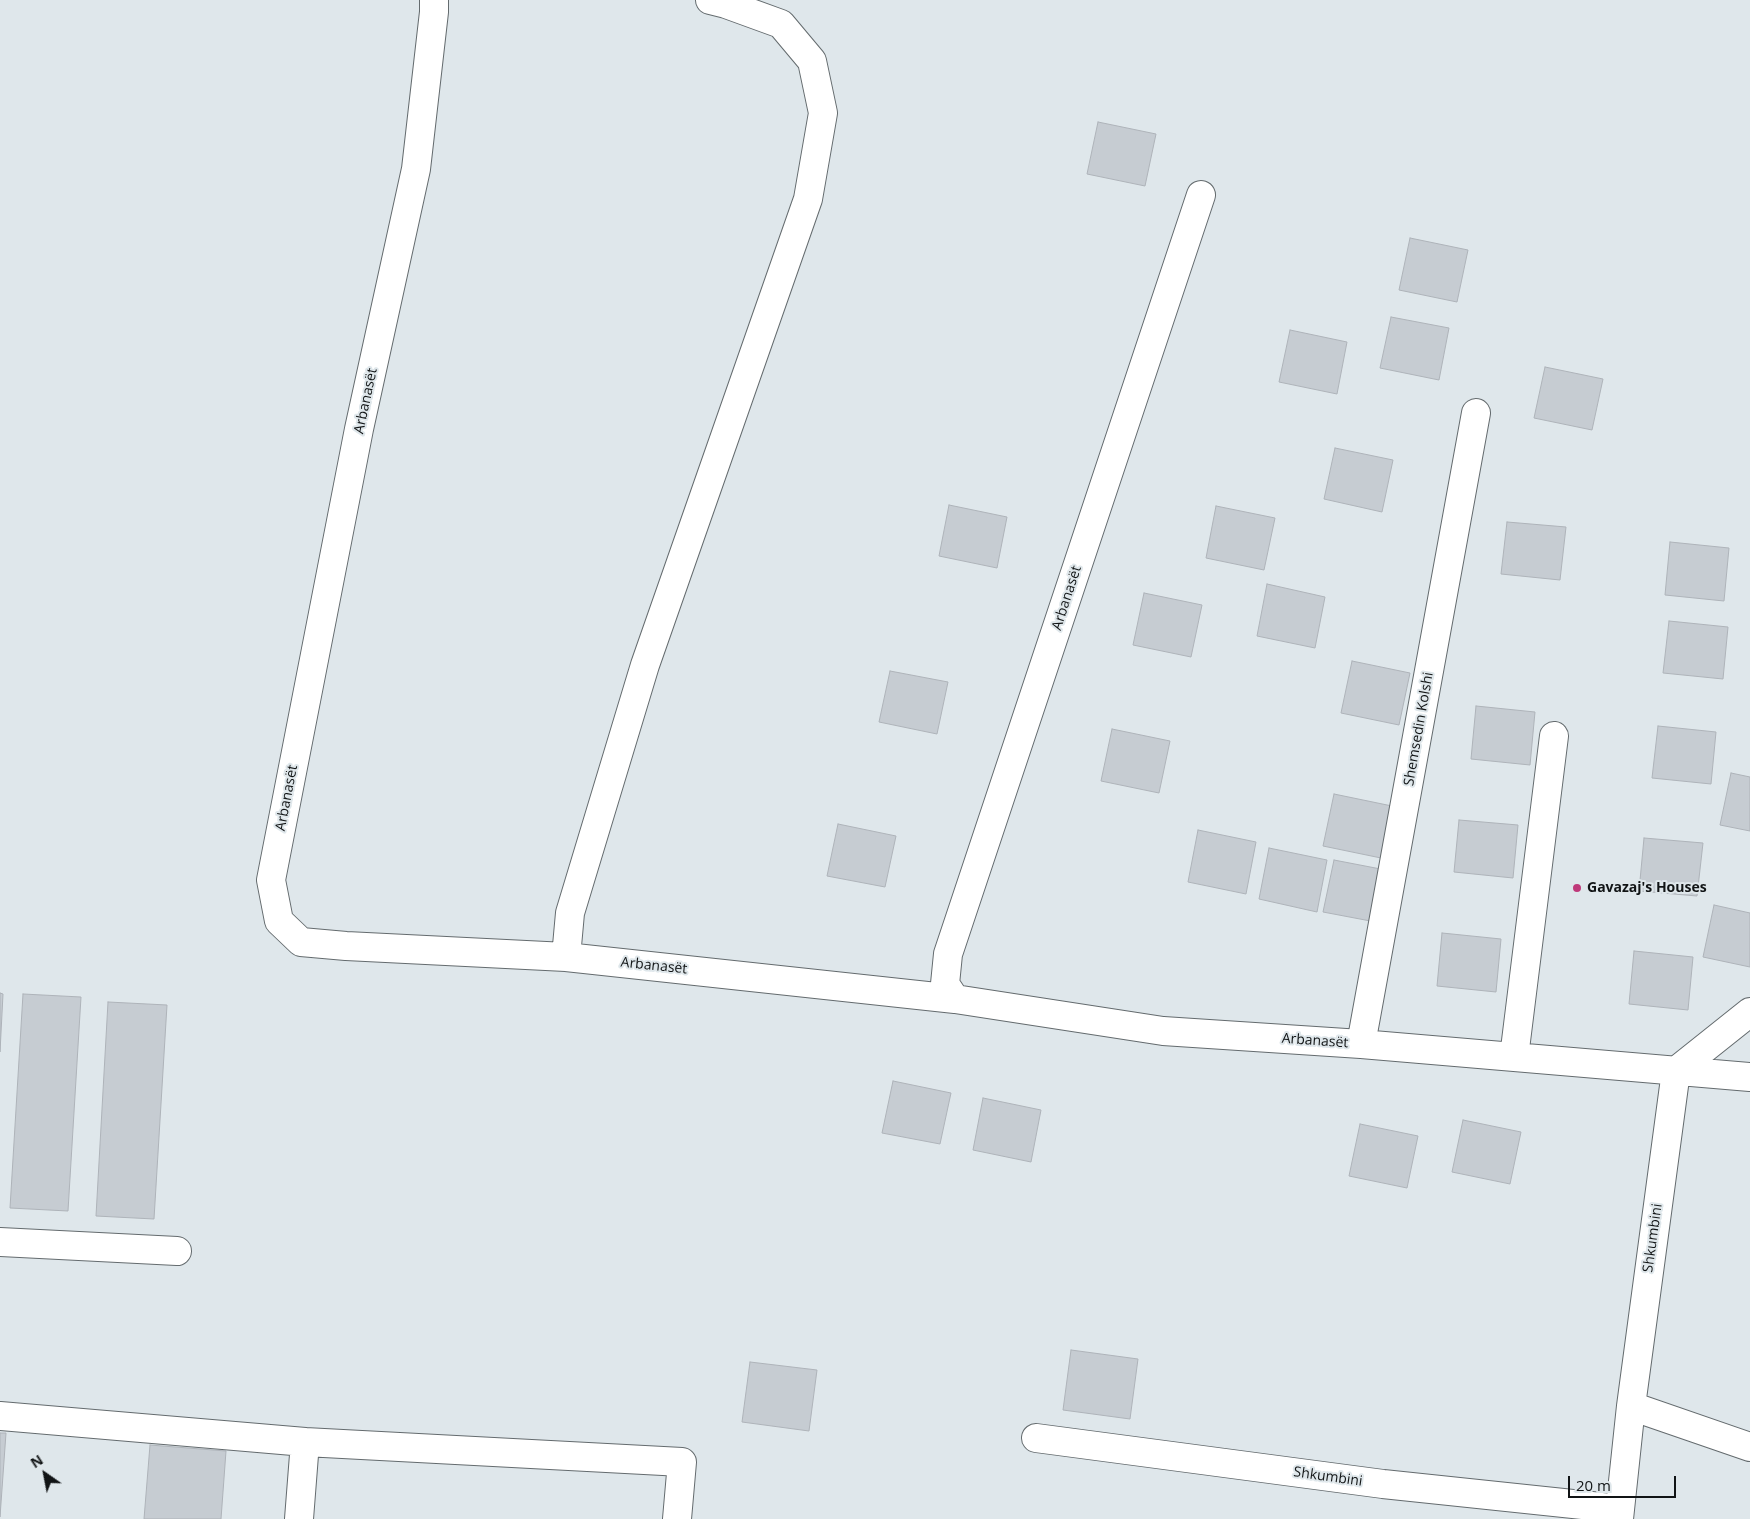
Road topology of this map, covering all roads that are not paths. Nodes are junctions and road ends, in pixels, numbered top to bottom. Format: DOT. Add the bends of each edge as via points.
graph roads {
  1 [pos="434,0"];
  2 [pos="710,0"];
  3 [pos="1201,195"];
  4 [pos="1476,413"];
  5 [pos="1554,736"];
  6 [pos="566,957"];
  7 [pos="955,999"];
  8 [pos="1750,1012"];
  9 [pos="1361,1044"];
  10 [pos="1514,1057"];
  11 [pos="1676,1071"];
  12 [pos="1750,1078"];
  13 [pos="0,1242"];
  14 [pos="177,1252"];
  15 [pos="1631,1406"];
  16 [pos="0,1416"];
  17 [pos="1036,1438"];
  18 [pos="305,1442"];
  19 [pos="1750,1447"];
  20 [pos="1620,1514"];
  21 [pos="298,1519"];
  22 [pos="677,1519"];
  1 -- 6 [label="street, Arbanasët" via="416,169 359,429 271,880 279,921 302,942"];
  2 -- 6 [label="street" via="781,24 812,61 823,113 808,200 645,665 570,913"];
  3 -- 7 [label="street, Arbanasët" via="948,954 945,984"];
  4 -- 9 [label="street, Shemsedin Kolshi"];
  5 -- 10 [label="street"];
  6 -- 7 [label="street, Arbanasët"];
  7 -- 9 [label="street, Arbanasët" via="1163,1030"];
  8 -- 11 [label="street"];
  9 -- 10 [label="street, Arbanasët"];
  10 -- 11 [label="street, Arbanasët"];
  11 -- 12 [label="street, Arbanasët"];
  11 -- 15 [label="street, Shkumbini"];
  13 -- 14 [label="street"];
  15 -- 19 [label="street"];
  15 -- 20 [label="street, Shkumbini"];
  16 -- 18 [label="street"];
  17 -- 20 [label="street, Shkumbini"];
  18 -- 21 [label="street"];
  18 -- 22 [label="street" via="682,1462"];
}
